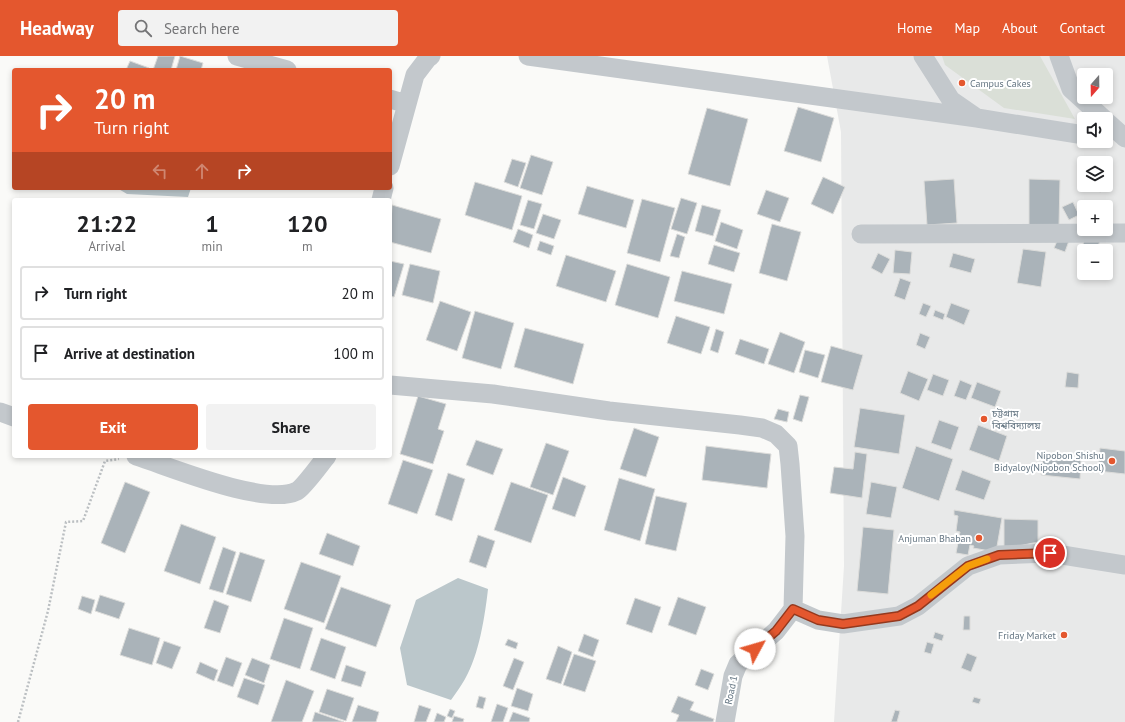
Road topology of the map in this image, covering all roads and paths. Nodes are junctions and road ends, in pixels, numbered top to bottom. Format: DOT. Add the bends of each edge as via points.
graph roads {
  1 [pos="237,56"];
  2 [pos="431,56"];
  3 [pos="528,56"];
  4 [pos="923,56"];
  5 [pos="1059,56"];
  6 [pos="273,68"];
  7 [pos="398,101"];
  8 [pos="1096,112"];
  9 [pos="977,118"];
  10 [pos="1113,127"];
  11 [pos="1077,133"];
  12 [pos="1125,138"];
  13 [pos="1113,139"];
  14 [pos="1125,141"];
  15 [pos="392,150"];
  16 [pos="1125,233"];
  17 [pos="861,234"];
  18 [pos="392,385"];
  19 [pos="0,412"];
  20 [pos="12,416"];
  21 [pos="124,458"];
  22 [pos="142,458"];
  23 [pos="325,458"];
  24 [pos="1125,565"];
  25 [pos="793,609"];
  26 [pos="18,722"];
  27 [pos="725,722"];
  1 -- 6 [label="street"];
  2 -- 7 [label="street"];
  3 -- 9 [label="street"];
  4 -- 9 [label="street" via="951,100"];
  5 -- 8 [label="street" via="1071,89"];
  7 -- 15 [label="street"];
  9 -- 11 [label="street"];
  10 -- 12 [label="street"];
  13 -- 14 [label="street"];
  16 -- 17 [label="street"];
  18 -- 25 [label="street" via="493,394 609,411 740,425 762,428 776,434 788,446 790,464 795,536"];
  19 -- 20 [label="street"];
  21 -- 26 [label="path" via="105,461 83,521 66,522 48,611"];
  22 -- 23 [label="street" via="251,493 280,496 298,490"];
  24 -- 25 [label="street" via="1050,553 999,555 968,566 918,606 899,616 843,624 818,620"];
  25 -- 27 [label="street, Road 1" via="776,631 738,664 733,676"];
}
